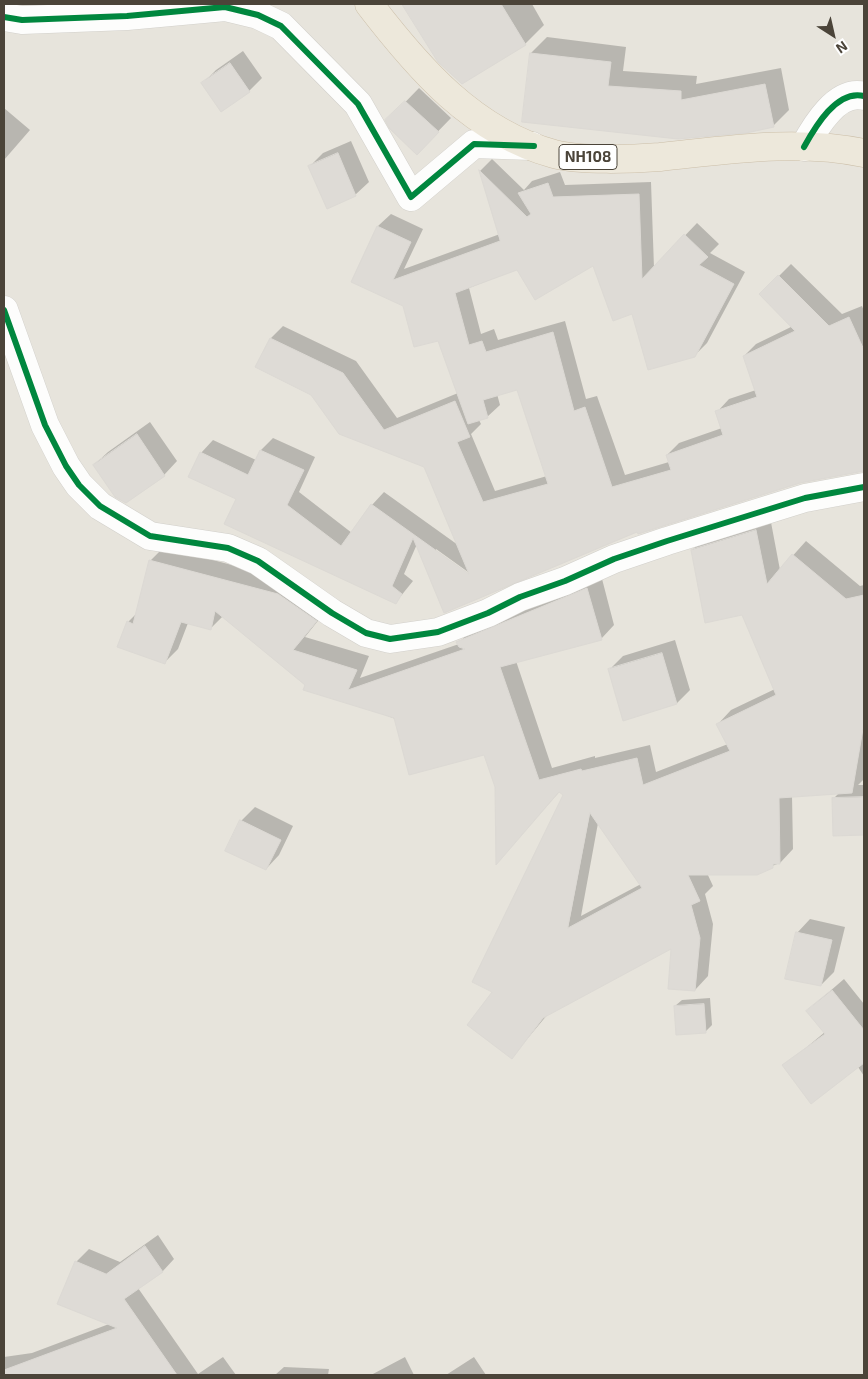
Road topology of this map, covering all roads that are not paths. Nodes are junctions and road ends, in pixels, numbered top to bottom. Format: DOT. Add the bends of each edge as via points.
graph roads {
  1 [pos="369,4"];
  2 [pos="4,17"];
  3 [pos="864,96"];
  4 [pos="534,146"];
  5 [pos="804,146"];
  6 [pos="864,152"];
  7 [pos="4,310"];
  8 [pos="864,486"];
  1 -- 4 [label="highway, NH108" via="446,94 504,135"];
  2 -- 4 [label="street" via="22,20 126,16 225,7 258,15 281,26 358,104 411,197 474,144"];
  3 -- 5 [label="street" via="850,96 838,102"];
  4 -- 5 [label="highway, NH108" via="555,154 609,158"];
  5 -- 6 [label="highway, NH108" via="833,146"];
  7 -- 8 [label="street" via="45,425 66,466 100,506 150,536 228,548 258,561 332,613 366,633 390,639 438,632 614,558 805,498"];
}
